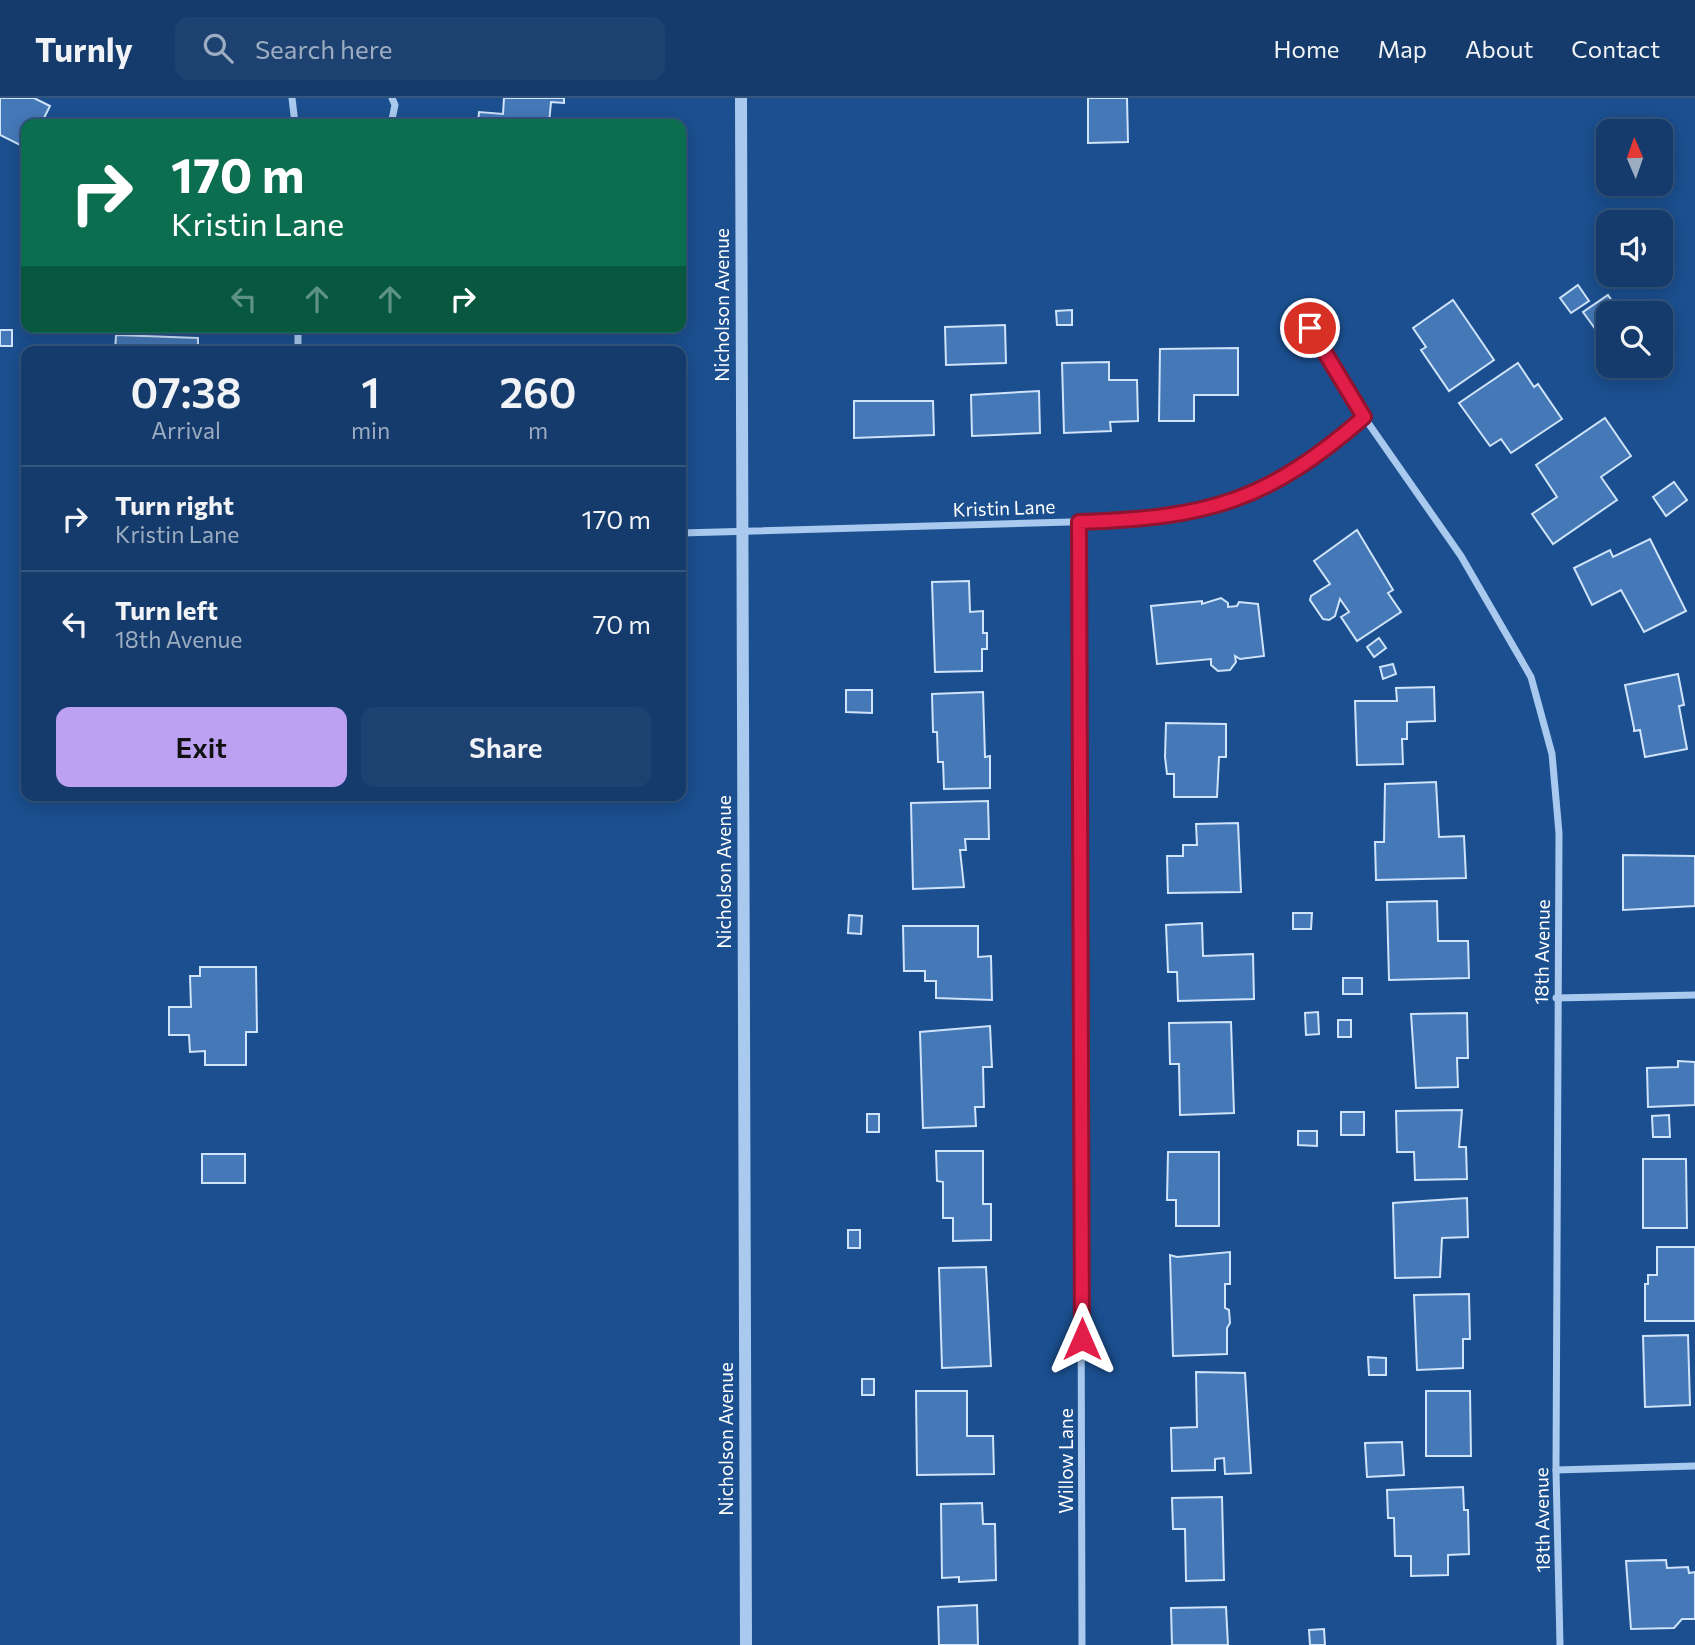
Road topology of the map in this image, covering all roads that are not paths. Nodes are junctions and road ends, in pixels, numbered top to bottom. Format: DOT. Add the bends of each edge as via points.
graph roads {
  1 [pos="292,98"];
  2 [pos="392,98"];
  3 [pos="741,98"];
  4 [pos="294,119"];
  5 [pos="392,119"];
  6 [pos="1310,328"];
  7 [pos="1364,417"];
  8 [pos="1079,522"];
  9 [pos="686,533"];
  10 [pos="742,533"];
  11 [pos="1695,995"];
  12 [pos="1556,998"];
  13 [pos="1695,1466"];
  14 [pos="1556,1470"];
  15 [pos="746,1645"];
  16 [pos="1082,1645"];
  17 [pos="1560,1645"];
  1 -- 4 [label="street"];
  2 -- 5 [label="street"];
  3 -- 10 [label="street, Nicholson Avenue"];
  6 -- 7 [label="street, 18th Avenue"];
  7 -- 8 [label="street, Kristin Lane" via="1317,458 1227,505 1141,520"];
  7 -- 12 [label="street, 18th Avenue" via="1461,556 1531,677 1544,716 1559,833"];
  8 -- 10 [label="street, Kristin Lane"];
  8 -- 16 [label="street, Willow Lane"];
  9 -- 10 [label="street, Kristin Lane"];
  10 -- 15 [label="street, Nicholson Avenue"];
  11 -- 12 [label="street"];
  12 -- 14 [label="street, 18th Avenue"];
  13 -- 14 [label="street"];
  14 -- 17 [label="street, 18th Avenue"];
}
